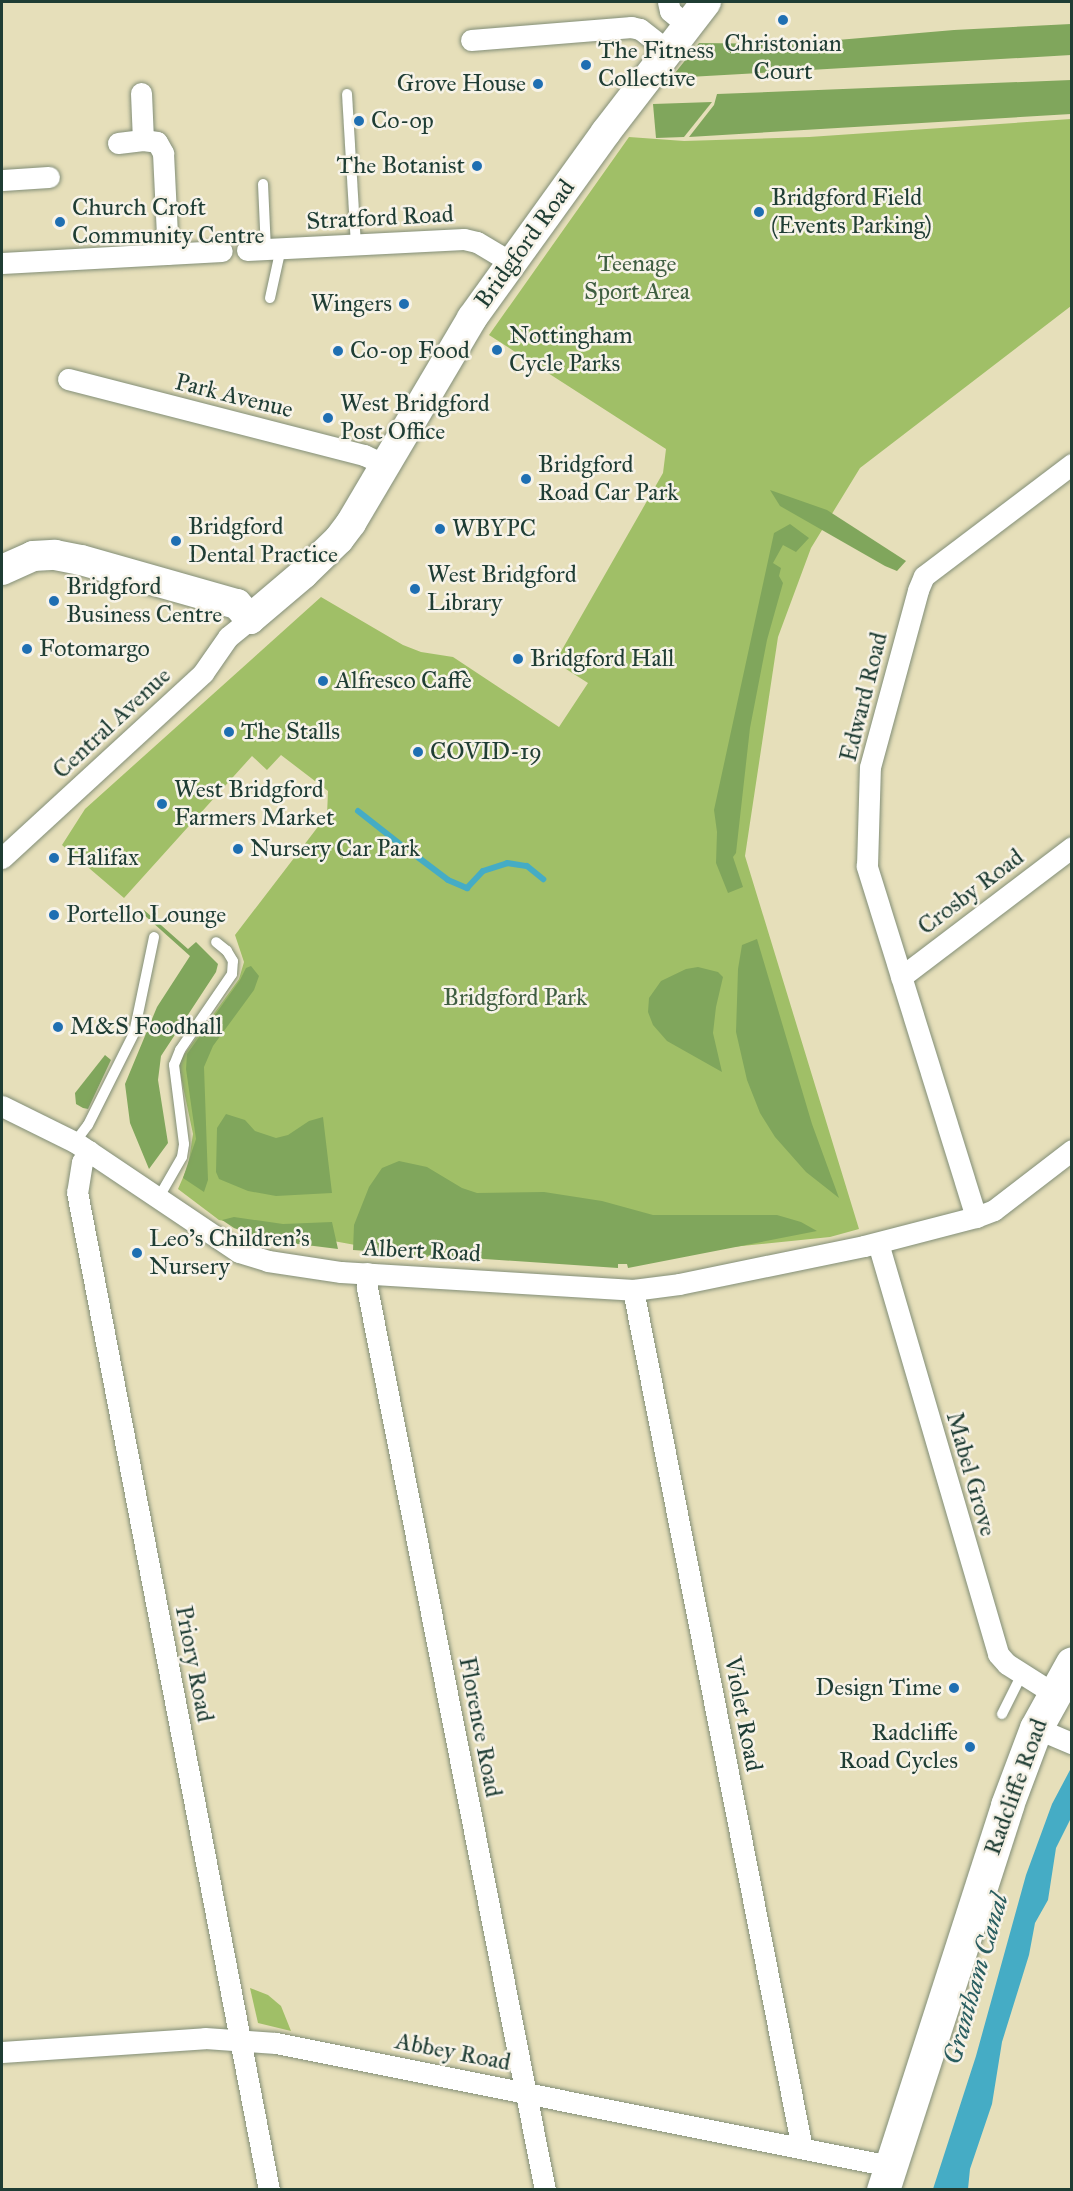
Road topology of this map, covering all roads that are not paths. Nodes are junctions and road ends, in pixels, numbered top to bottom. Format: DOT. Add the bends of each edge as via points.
graph roads {
  1 [pos="668,2"];
  2 [pos="706,2"];
  3 [pos="688,26"];
  4 [pos="471,40"];
  5 [pos="668,51"];
  6 [pos="141,93"];
  7 [pos="347,94"];
  8 [pos="143,140"];
  9 [pos="118,143"];
  10 [pos="49,177"];
  11 [pos="2,180"];
  12 [pos="263,184"];
  13 [pos="356,245"];
  14 [pos="265,249"];
  15 [pos="222,252"];
  16 [pos="168,254"];
  17 [pos="510,262"];
  18 [pos="2,263"];
  19 [pos="270,297"];
  20 [pos="68,380"];
  21 [pos="1071,464"];
  22 [pos="385,465"];
  23 [pos="2,570"];
  24 [pos="250,619"];
  25 [pos="1071,847"];
  26 [pos="2,858"];
  27 [pos="154,937"];
  28 [pos="216,942"];
  29 [pos="901,977"];
  30 [pos="2,1106"];
  31 [pos="82,1146"];
  32 [pos="1071,1150"];
  33 [pos="159,1197"];
  34 [pos="976,1217"];
  35 [pos="878,1243"];
  36 [pos="367,1273"];
  37 [pos="633,1290"];
  38 [pos="1071,1663"];
  39 [pos="1022,1674"];
  40 [pos="1053,1693"];
  41 [pos="1002,1714"];
  42 [pos="1036,1728"];
  43 [pos="1071,1743"];
  44 [pos="240,2040"];
  45 [pos="2,2052"];
  46 [pos="526,2092"];
  47 [pos="802,2148"];
  48 [pos="887,2178"];
  49 [pos="269,2190"];
  50 [pos="545,2190"];
  1 -- 3 [label="street" via="670,11"];
  2 -- 3 [label="street, Bridgford Road"];
  3 -- 5 [label="street, Bridgford Road"];
  4 -- 5 [label="street" via="631,27 640,28"];
  5 -- 17 [label="street, Bridgford Road"];
  6 -- 8 [label="street"];
  7 -- 13 [label="lane"];
  8 -- 9 [label="street"];
  8 -- 16 [label="street" via="157,142 163,153"];
  10 -- 11 [label="street"];
  12 -- 14 [label="lane"];
  13 -- 14 [label="street, Stratford Road"];
  13 -- 17 [label="street, Stratford Road" via="464,239 477,242"];
  14 -- 19 [label="lane"];
  15 -- 16 [label="street"];
  16 -- 18 [label="street"];
  17 -- 22 [label="street, Bridgford Road"];
  20 -- 22 [label="street, Park Avenue" via="364,455"];
  21 -- 29 [label="street, Edward Road" via="924,576 918,590 870,767 867,866"];
  22 -- 24 [label="street, Bridgford Road" via="339,539"];
  23 -- 24 [label="street" via="33,556 64,556 237,604"];
  24 -- 26 [label="street, Central Avenue" via="228,637 203,674"];
  25 -- 29 [label="street, Crosby Road"];
  27 -- 31 [label="lane" via="134,1033 88,1125"];
  28 -- 33 [label="lane" via="237,958 232,974 180,1050 174,1065 184,1144 182,1157"];
  29 -- 34 [label="street, Edward Road"];
  30 -- 31 [label="street, Albert Road"];
  31 -- 33 [label="street, Albert Road"];
  31 -- 44 [label="street, Priory Road" via="77,1192"];
  32 -- 34 [label="street, Albert Road" via="994,1210"];
  33 -- 36 [label="street, Albert Road" via="239,1252 268,1261"];
  34 -- 35 [label="street, Albert Road"];
  35 -- 37 [label="street, Albert Road"];
  35 -- 39 [label="street, Mabel Grove" via="993,1640 1002,1659"];
  36 -- 37 [label="street, Albert Road"];
  36 -- 46 [label="street, Florence Road"];
  37 -- 47 [label="street, Violet Road"];
  38 -- 40 [label="highway, Radcliffe Road"];
  39 -- 40 [label="street, Mabel Grove"];
  39 -- 41 [label="lane"];
  40 -- 42 [label="highway, Radcliffe Road"];
  42 -- 43 [label="street"];
  42 -- 48 [label="highway, Radcliffe Road" via="1007,1805"];
  44 -- 45 [label="street, Abbey Road" via="205,2038"];
  44 -- 46 [label="street, Abbey Road" via="276,2043"];
  44 -- 49 [label="street, Priory Road"];
  46 -- 47 [label="street, Abbey Road"];
  46 -- 50 [label="street, Florence Road"];
  47 -- 48 [label="street, Abbey Road"];
}
